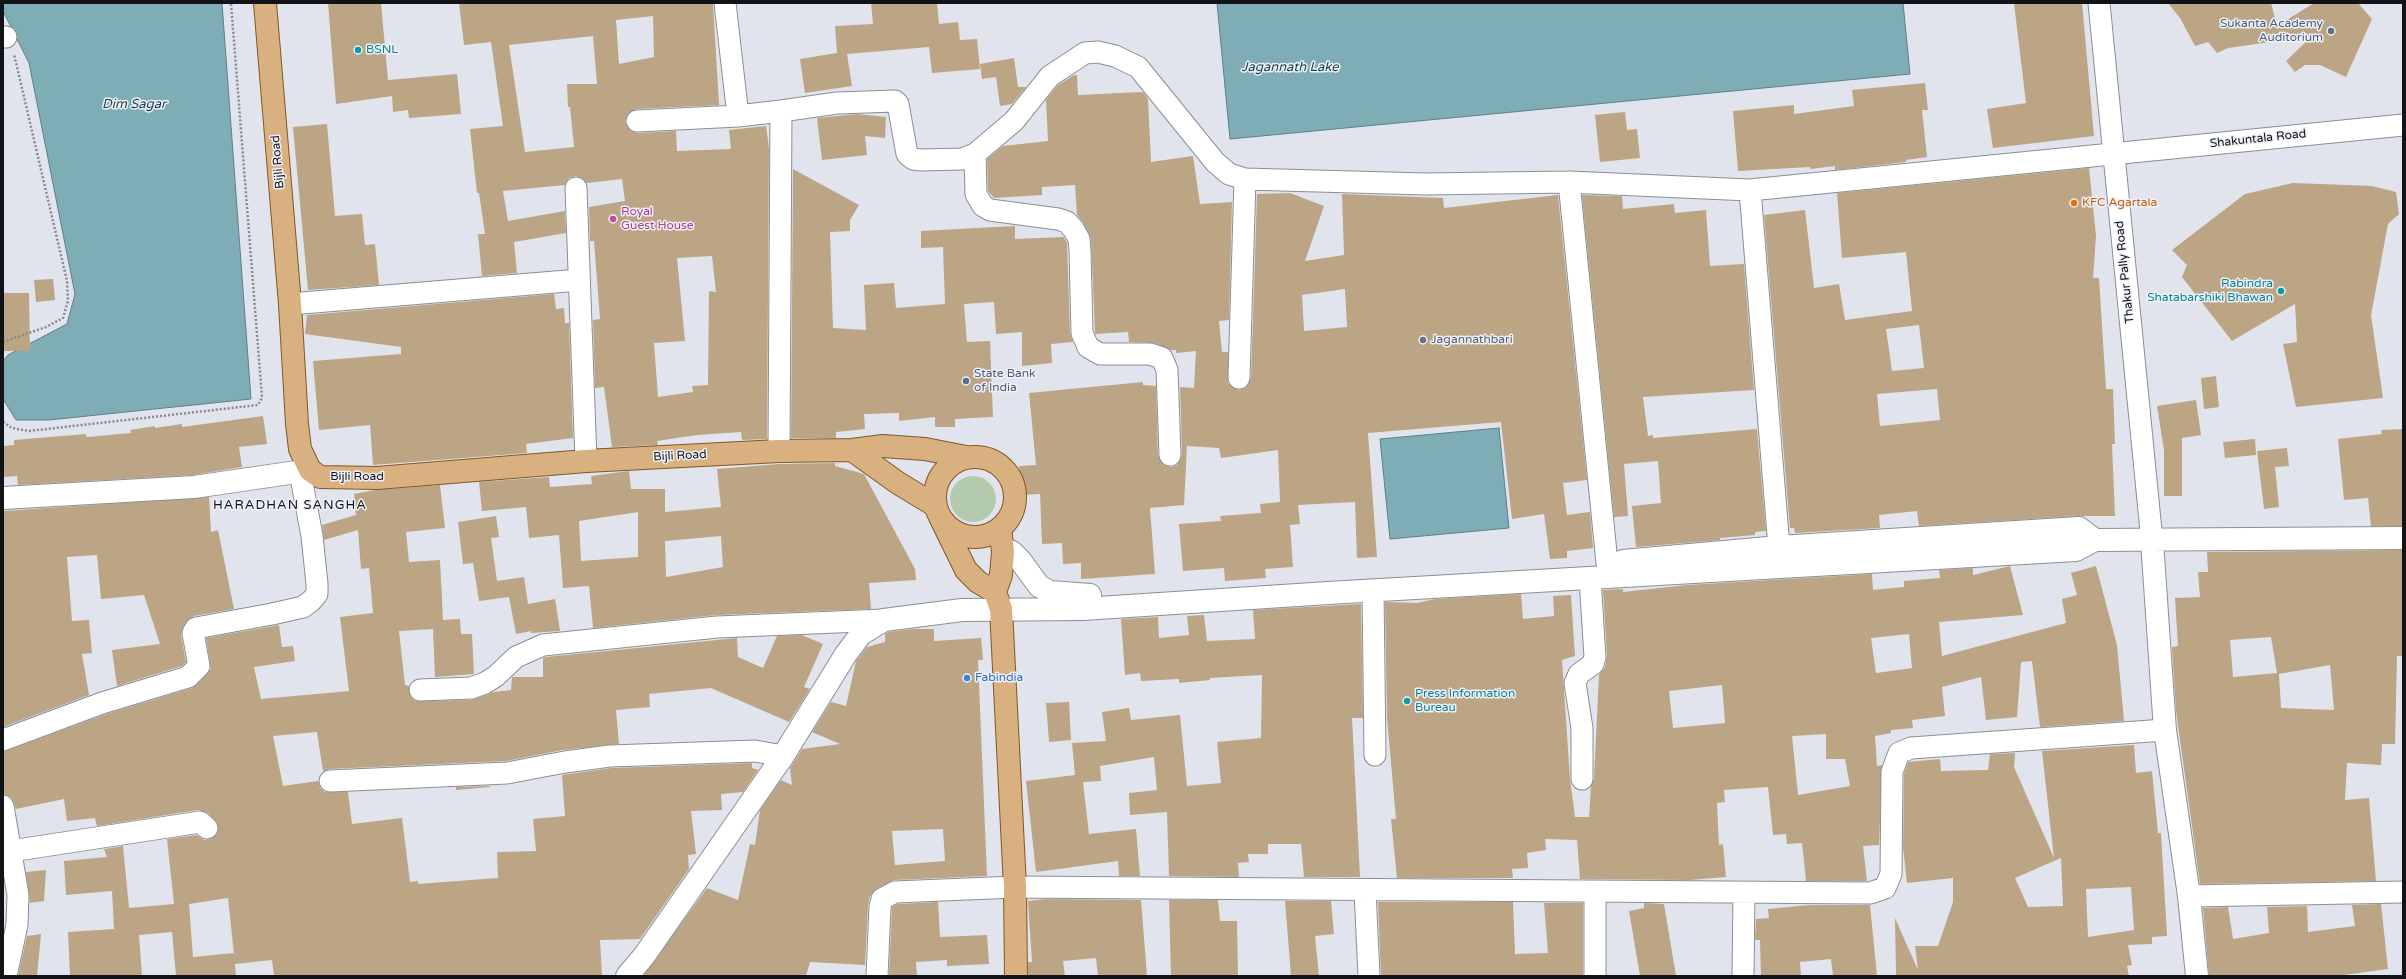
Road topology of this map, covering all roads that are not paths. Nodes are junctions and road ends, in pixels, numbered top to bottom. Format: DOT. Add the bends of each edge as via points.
graph roads {
  1 [pos="266,3"];
  2 [pos="725,3"];
  3 [pos="2099,3"];
  4 [pos="781,111"];
  5 [pos="738,116"];
  6 [pos="637,121"];
  7 [pos="2403,125"];
  8 [pos="975,154"];
  9 [pos="2114,154"];
  10 [pos="1245,179"];
  11 [pos="1569,182"];
  12 [pos="576,188"];
  13 [pos="1750,190"];
  14 [pos="579,280"];
  15 [pos="290,304"];
  16 [pos="1239,378"];
  17 [pos="779,450"];
  18 [pos="852,450"];
  19 [pos="1170,455"];
  20 [pos="966,457"];
  21 [pos="586,461"];
  22 [pos="305,471"];
  23 [pos="3,498"];
  24 [pos="938,511"];
  25 [pos="1001,538"];
  26 [pos="2403,538"];
  27 [pos="2095,540"];
  28 [pos="2152,541"];
  29 [pos="1780,547"];
  30 [pos="1607,563"];
  31 [pos="1590,578"];
  32 [pos="1373,590"];
  33 [pos="998,601"];
  34 [pos="884,620"];
  35 [pos="420,690"];
  36 [pos="2165,730"];
  37 [pos="3,740"];
  38 [pos="1375,755"];
  39 [pos="783,756"];
  40 [pos="1582,779"];
  41 [pos="330,782"];
  42 [pos="3,806"];
  43 [pos="207,828"];
  44 [pos="11,851"];
  45 [pos="1015,887"];
  46 [pos="1365,890"];
  47 [pos="1595,892"];
  48 [pos="2403,892"];
  49 [pos="1744,893"];
  50 [pos="2189,896"];
  51 [pos="6,976"];
  52 [pos="627,976"];
  53 [pos="878,976"];
  54 [pos="1016,976"];
  55 [pos="1369,976"];
  56 [pos="1595,976"];
  57 [pos="1743,976"];
  58 [pos="2197,976"];
  1 -- 15 [label="main road, Bijli Road"];
  2 -- 5 [label="street"];
  3 -- 9 [label="street, Thakur Pally Road"];
  4 -- 5 [label="street"];
  4 -- 8 [label="street" via="837,104 895,101 898,104 907,154 913,159 962,159"];
  4 -- 17 [label="street"];
  5 -- 6 [label="street"];
  7 -- 9 [label="street, Shakuntala Road"];
  8 -- 10 [label="street, Shakuntala Road" via="1014,121 1050,76 1085,53 1098,52 1115,56 1138,67 1215,162 1229,174"];
  8 -- 19 [label="street" via="976,194 983,206 990,210 1067,222 1074,230 1079,239 1080,251 1082,333 1088,347 1100,354 1150,354 1162,358 1167,370"];
  9 -- 13 [label="street, Shakuntala Road"];
  9 -- 28 [label="street, Thakur Pally Road"];
  10 -- 11 [label="street, Shakuntala Road" via="1425,184"];
  10 -- 16 [label="street"];
  11 -- 13 [label="street, Shakuntala Road"];
  11 -- 30 [label="street"];
  12 -- 14 [label="street"];
  13 -- 29 [label="street"];
  14 -- 15 [label="street"];
  14 -- 21 [label="street"];
  15 -- 22 [label="main road, Bijli Road" via="300,449"];
  17 -- 18 [label="main road, Bijli Road"];
  17 -- 21 [label="main road, Bijli Road"];
  18 -- 20 [label="main road, Bijli Road" via="900,446"];
  18 -- 24 [label="main road"];
  20 -- 24 [label="main road" via="952,463 942,474 936,488"];
  20 -- 25 [label="main road" via="980,456 994,461 1006,470 1014,484 1016,498"];
  21 -- 22 [label="main road, Bijli Road" via="377,478 320,477"];
  22 -- 23 [label="street" via="194,487"];
  22 -- 37 [label="street" via="317,584 317,594 311,601 302,607 196,628 193,633 199,666 188,677 102,703"];
  24 -- 25 [label="main road" via="950,528 963,535 977,537 992,534"];
  24 -- 33 [label="main road" via="966,570"];
  25 -- 30 [label="street" via="1039,586 1050,592 1072,595 1261,586"];
  25 -- 33 [label="main road"];
  26 -- 28 [label="street"];
  27 -- 28 [label="street"];
  27 -- 29 [label="street" via="2078,528"];
  27 -- 31 [label="street" via="2076,550"];
  28 -- 36 [label="street"];
  29 -- 30 [label="street"];
  31 -- 32 [label="street"];
  31 -- 40 [label="street" via="1595,657 1593,664 1579,674 1575,683 1582,728"];
  32 -- 33 [label="street" via="1099,608"];
  32 -- 38 [label="street"];
  33 -- 34 [label="street" via="962,610"];
  33 -- 45 [label="main road"];
  34 -- 35 [label="street" via="717,627 543,645 516,657 485,683 471,688"];
  34 -- 39 [label="street" via="861,634"];
  36 -- 49 [label="street" via="1911,748 1899,753 1892,772 1891,874 1885,888 1870,893"];
  36 -- 50 [label="street"];
  39 -- 41 [label="street" via="755,751 610,756 507,773"];
  39 -- 52 [label="street" via="644,956"];
  42 -- 44 [label="street"];
  43 -- 44 [label="street" via="200,822"];
  44 -- 51 [label="street" via="18,895 17,925"];
  45 -- 46 [label="street"];
  45 -- 53 [label="street" via="895,892 888,895 882,899 880,907"];
  45 -- 54 [label="main road"];
  46 -- 47 [label="street"];
  46 -- 55 [label="street"];
  47 -- 49 [label="street"];
  47 -- 56 [label="street"];
  48 -- 50 [label="street"];
  49 -- 57 [label="street"];
  50 -- 58 [label="street"];
}
